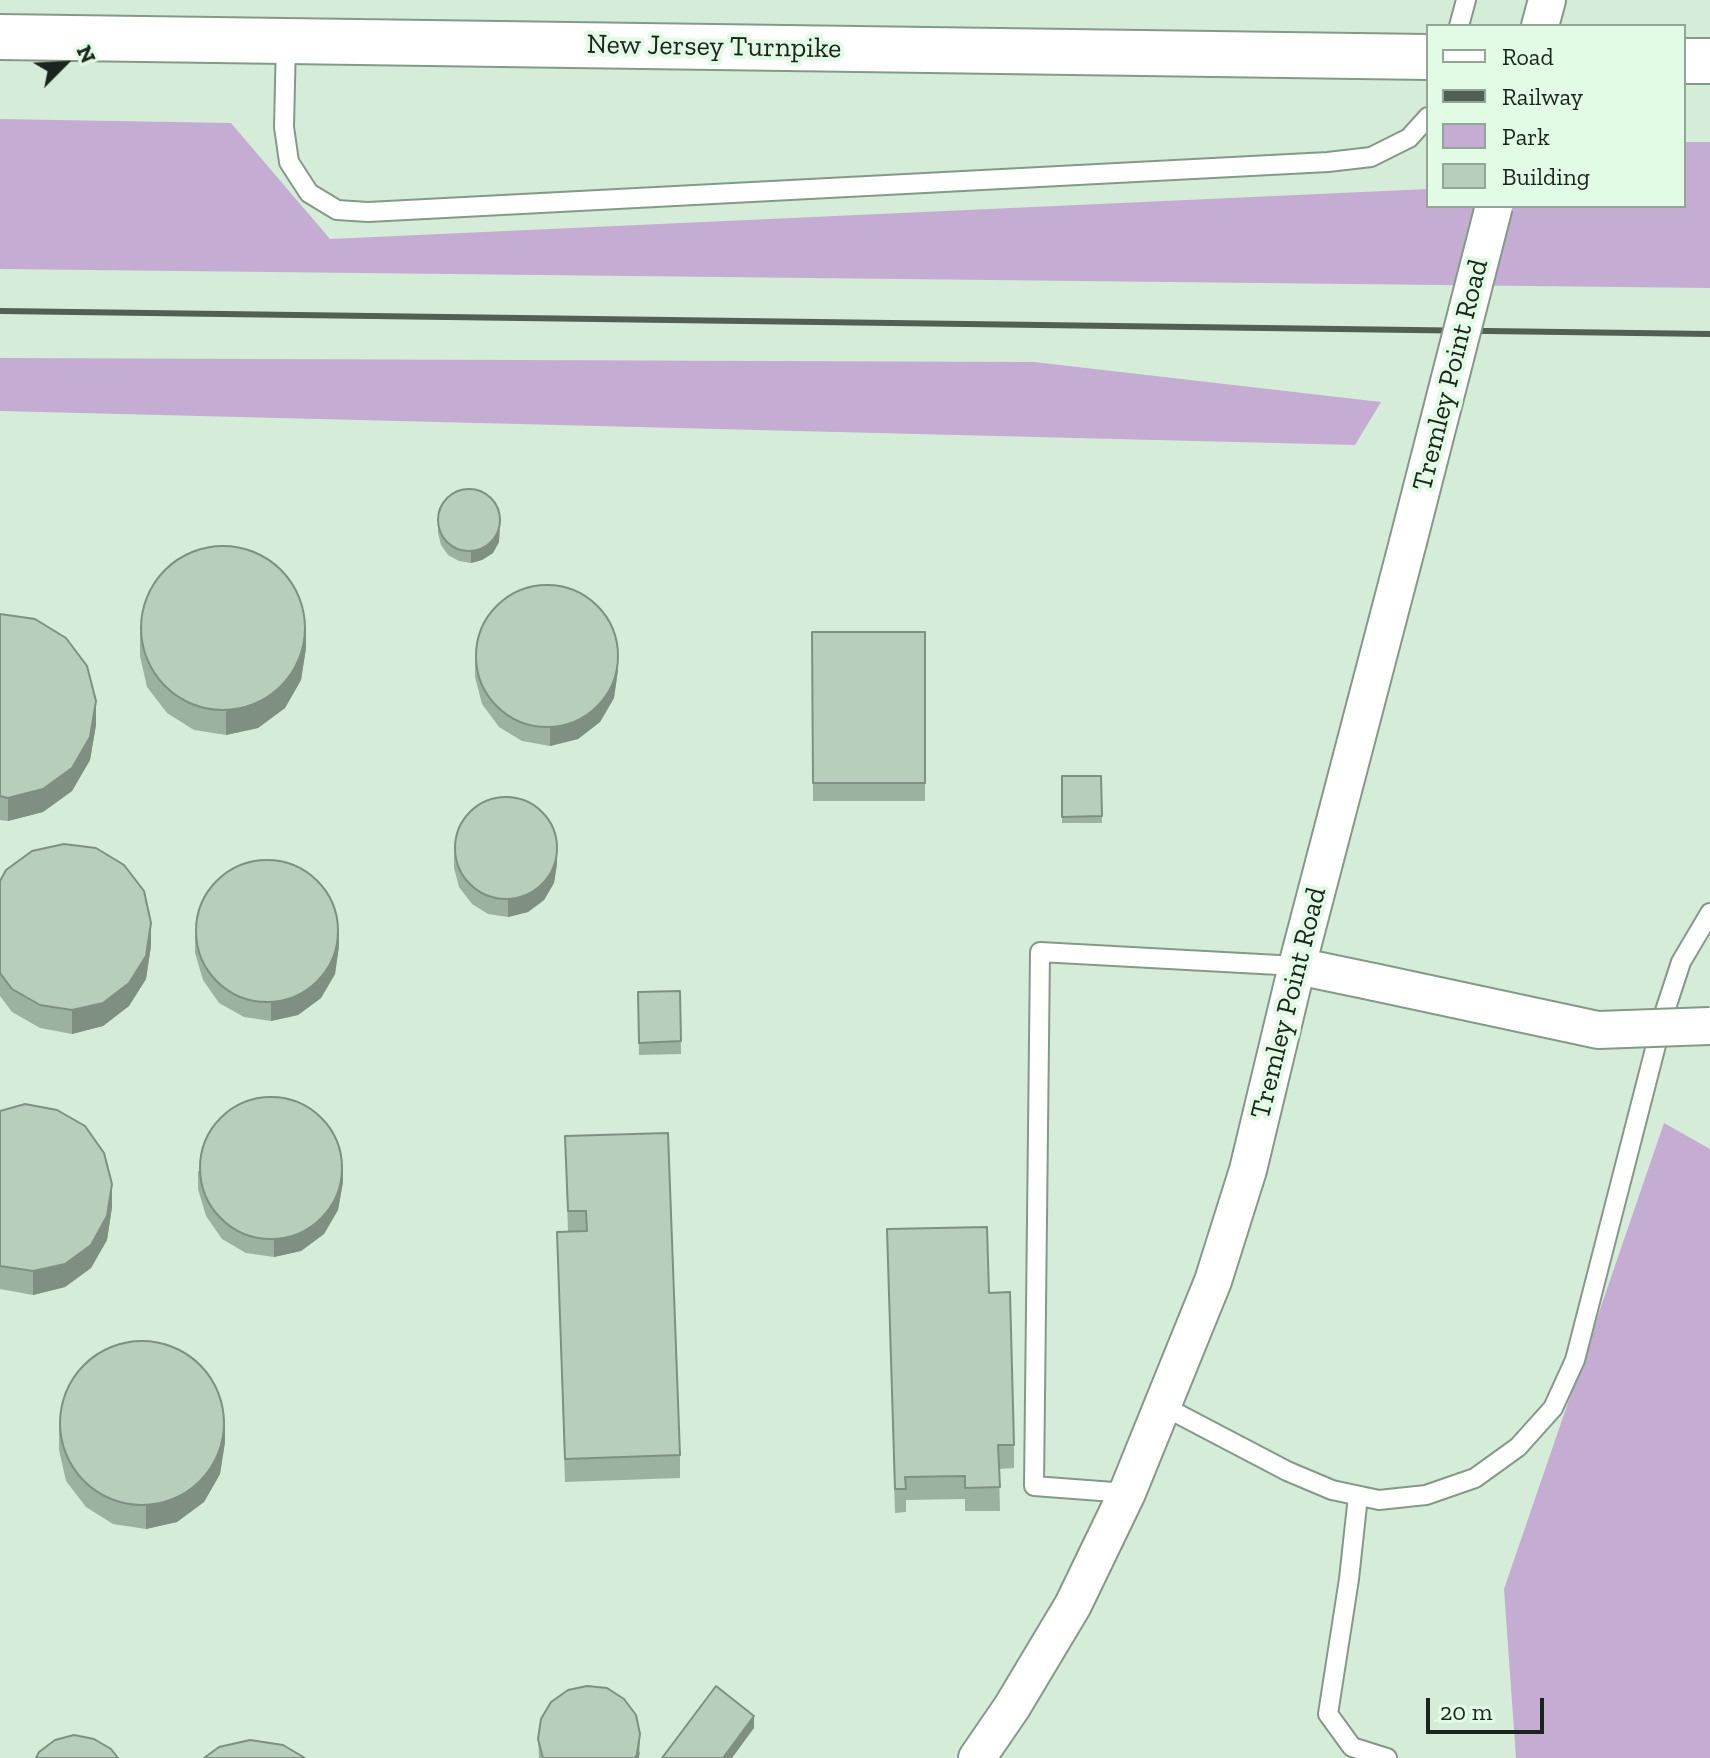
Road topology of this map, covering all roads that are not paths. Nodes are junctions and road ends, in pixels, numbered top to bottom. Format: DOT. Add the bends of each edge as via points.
graph roads {
  1 [pos="1466,0"];
  2 [pos="1547,0"];
  3 [pos="1460,24"];
  4 [pos="1541,24"];
  5 [pos="0,37"];
  6 [pos="286,40"];
  7 [pos="1426,57"];
  8 [pos="1686,61"];
  9 [pos="1710,61"];
  10 [pos="1426,119"];
  11 [pos="1493,208"];
  12 [pos="1710,913"];
  13 [pos="1297,966"];
  14 [pos="1710,1026"];
  15 [pos="1163,1406"];
  16 [pos="1127,1493"];
  17 [pos="1358,1496"];
  18 [pos="977,1758"];
  19 [pos="1387,1758"];
  1 -- 3 [label="lane"];
  2 -- 4 [label="street"];
  5 -- 6 [label="highway, New Jersey Turnpike"];
  6 -- 7 [label="highway, New Jersey Turnpike"];
  6 -- 10 [label="lane" via="284,127 289,162 309,193 337,210 1328,162 1371,157 1409,138"];
  8 -- 9 [label="highway"];
  11 -- 13 [label="street, Tremley Point Road, bridge"];
  12 -- 17 [label="lane" via="1681,962 1664,1014 1575,1360 1553,1408 1518,1447 1475,1478 1426,1495 1379,1500"];
  13 -- 14 [label="street, bridge" via="1598,1030"];
  13 -- 15 [label="street, Tremley Point Road" via="1248,1170 1213,1281"];
  13 -- 16 [label="lane" via="1040,952 1034,1486"];
  15 -- 16 [label="street, Tremley Point Road"];
  15 -- 17 [label="lane" via="1287,1471"];
  16 -- 18 [label="street, Tremley Point Road" via="1073,1605"];
  17 -- 19 [label="lane" via="1328,1714 1352,1747"];
}
